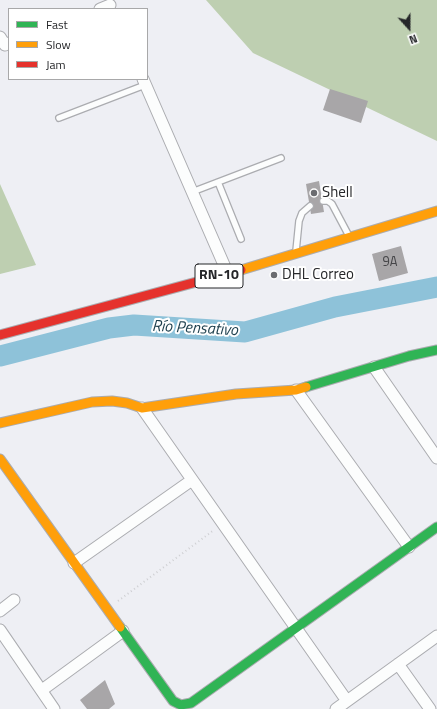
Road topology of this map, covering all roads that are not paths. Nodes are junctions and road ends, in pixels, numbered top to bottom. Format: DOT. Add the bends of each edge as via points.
graph roads {
  1 [pos="144,82"];
  2 [pos="59,118"];
  3 [pos="281,158"];
  4 [pos="218,182"];
  5 [pos="192,192"];
  6 [pos="323,201"];
  7 [pos="310,206"];
  8 [pos="437,211"];
  9 [pos="350,238"];
  10 [pos="241,239"];
  11 [pos="296,254"];
  12 [pos="228,274"];
  13 [pos="0,335"];
  14 [pos="437,350"];
  15 [pos="374,367"];
  16 [pos="296,390"];
  17 [pos="142,408"];
  18 [pos="0,423"];
  19 [pos="437,458"];
  20 [pos="0,459"];
  21 [pos="192,480"];
  22 [pos="437,527"];
  23 [pos="409,547"];
  24 [pos="74,563"];
  25 [pos="14,600"];
  26 [pos="0,611"];
  27 [pos="296,628"];
  28 [pos="0,630"];
  29 [pos="123,632"];
  30 [pos="437,636"];
  31 [pos="398,664"];
  32 [pos="42,690"];
  33 [pos="347,701"];
  34 [pos="54,709"];
  35 [pos="336,709"];
  36 [pos="430,709"];
  1 -- 2 [label="lane"];
  1 -- 5 [label="street"];
  3 -- 4 [label="lane"];
  4 -- 5 [label="lane"];
  4 -- 10 [label="lane"];
  5 -- 12 [label="street"];
  6 -- 9 [label="lane" via="332,204"];
  7 -- 11 [label="lane" via="298,221"];
  8 -- 9 [label="street, RN-10"];
  9 -- 11 [label="street, RN-10"];
  11 -- 12 [label="street, RN-10"];
  12 -- 13 [label="street, RN-10"];
  14 -- 15 [label="street"];
  15 -- 16 [label="street"];
  15 -- 19 [label="street"];
  16 -- 17 [label="street" via="236,394"];
  16 -- 23 [label="street"];
  17 -- 18 [label="street" via="112,401 92,402"];
  17 -- 21 [label="street"];
  20 -- 24 [label="street"];
  21 -- 24 [label="street"];
  21 -- 27 [label="street"];
  22 -- 23 [label="street"];
  23 -- 27 [label="street"];
  24 -- 29 [label="street"];
  25 -- 26 [label="street"];
  27 -- 29 [label="street" via="184,706 173,701"];
  27 -- 33 [label="street"];
  28 -- 32 [label="street"];
  29 -- 32 [label="street"];
  30 -- 31 [label="street"];
  31 -- 33 [label="street"];
  31 -- 36 [label="street"];
  32 -- 34 [label="street"];
  33 -- 35 [label="street"];
}
